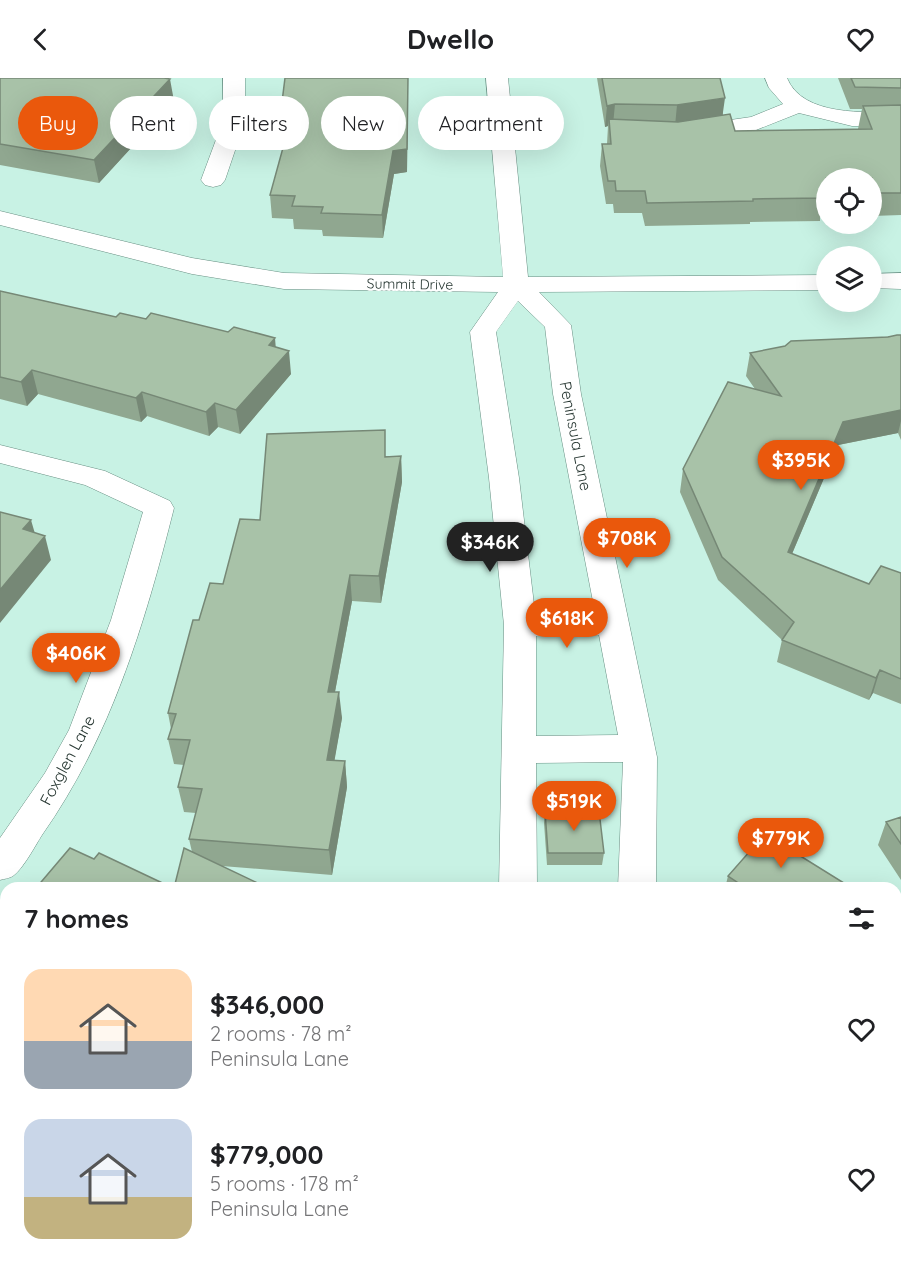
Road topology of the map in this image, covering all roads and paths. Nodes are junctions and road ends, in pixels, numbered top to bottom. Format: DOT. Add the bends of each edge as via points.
graph roads {
  1 [pos="234,78"];
  2 [pos="497,78"];
  3 [pos="776,78"];
  4 [pos="797,106"];
  5 [pos="901,119"];
  6 [pos="665,135"];
  7 [pos="213,180"];
  8 [pos="0,218"];
  9 [pos="882,281"];
  10 [pos="901,281"];
  11 [pos="816,282"];
  12 [pos="516,285"];
  13 [pos="0,454"];
  14 [pos="613,623"];
  15 [pos="520,625"];
  16 [pos="638,748"];
  17 [pos="519,750"];
  18 [pos="0,866"];
  19 [pos="518,882"];
  20 [pos="637,882"];
  1 -- 7 [label="street" via="234,121"];
  2 -- 12 [label="street"];
  3 -- 4 [label="street"];
  4 -- 5 [label="street" via="852,119"];
  4 -- 6 [label="street" via="756,123"];
  8 -- 12 [label="street, Summit Drive" via="192,266 284,281"];
  9 -- 10 [label="street"];
  11 -- 12 [label="street, Summit Drive"];
  12 -- 14 [label="street, Peninsula Lane" via="558,325 567,394"];
  12 -- 15 [label="street" via="483,332"];
  13 -- 18 [label="street, Foxglen Lane" via="95,478 159,508 141,576 85,731 32,826"];
  14 -- 15 [label="street"];
  14 -- 16 [label="street, Peninsula Lane"];
  15 -- 17 [label="street"];
  16 -- 17 [label="street"];
  16 -- 20 [label="street, Peninsula Lane"];
  17 -- 19 [label="street"];
}
